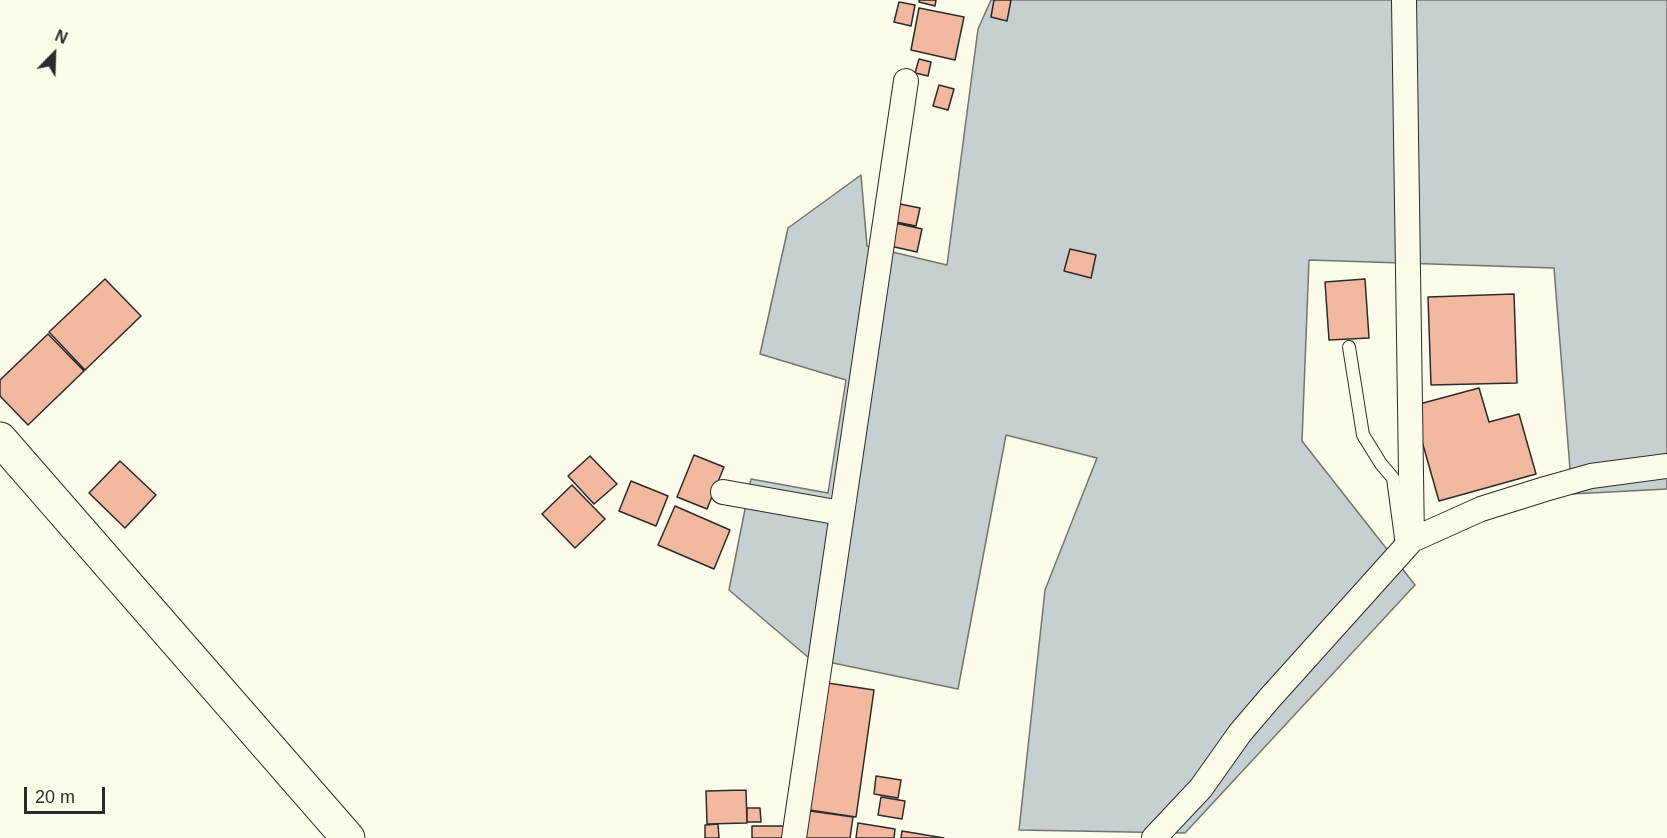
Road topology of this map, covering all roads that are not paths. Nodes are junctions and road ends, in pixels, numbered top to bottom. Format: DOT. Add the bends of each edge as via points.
graph roads {
  1 [pos="1404,0"];
  2 [pos="906,81"];
  3 [pos="1349,347"];
  4 [pos="0,439"];
  5 [pos="1667,466"];
  6 [pos="723,492"];
  7 [pos="842,513"];
  8 [pos="1407,546"];
  9 [pos="348,838"];
  10 [pos="794,838"];
  11 [pos="1154,838"];
  1 -- 8 [label="street"];
  2 -- 7 [label="street"];
  3 -- 8 [label="lane" via="1363,435 1393,478"];
  4 -- 9 [label="street"];
  5 -- 8 [label="street" via="1591,476 1545,489 1481,509"];
  6 -- 7 [label="street"];
  7 -- 10 [label="street"];
  8 -- 11 [label="street" via="1276,691 1201,788"];
}
